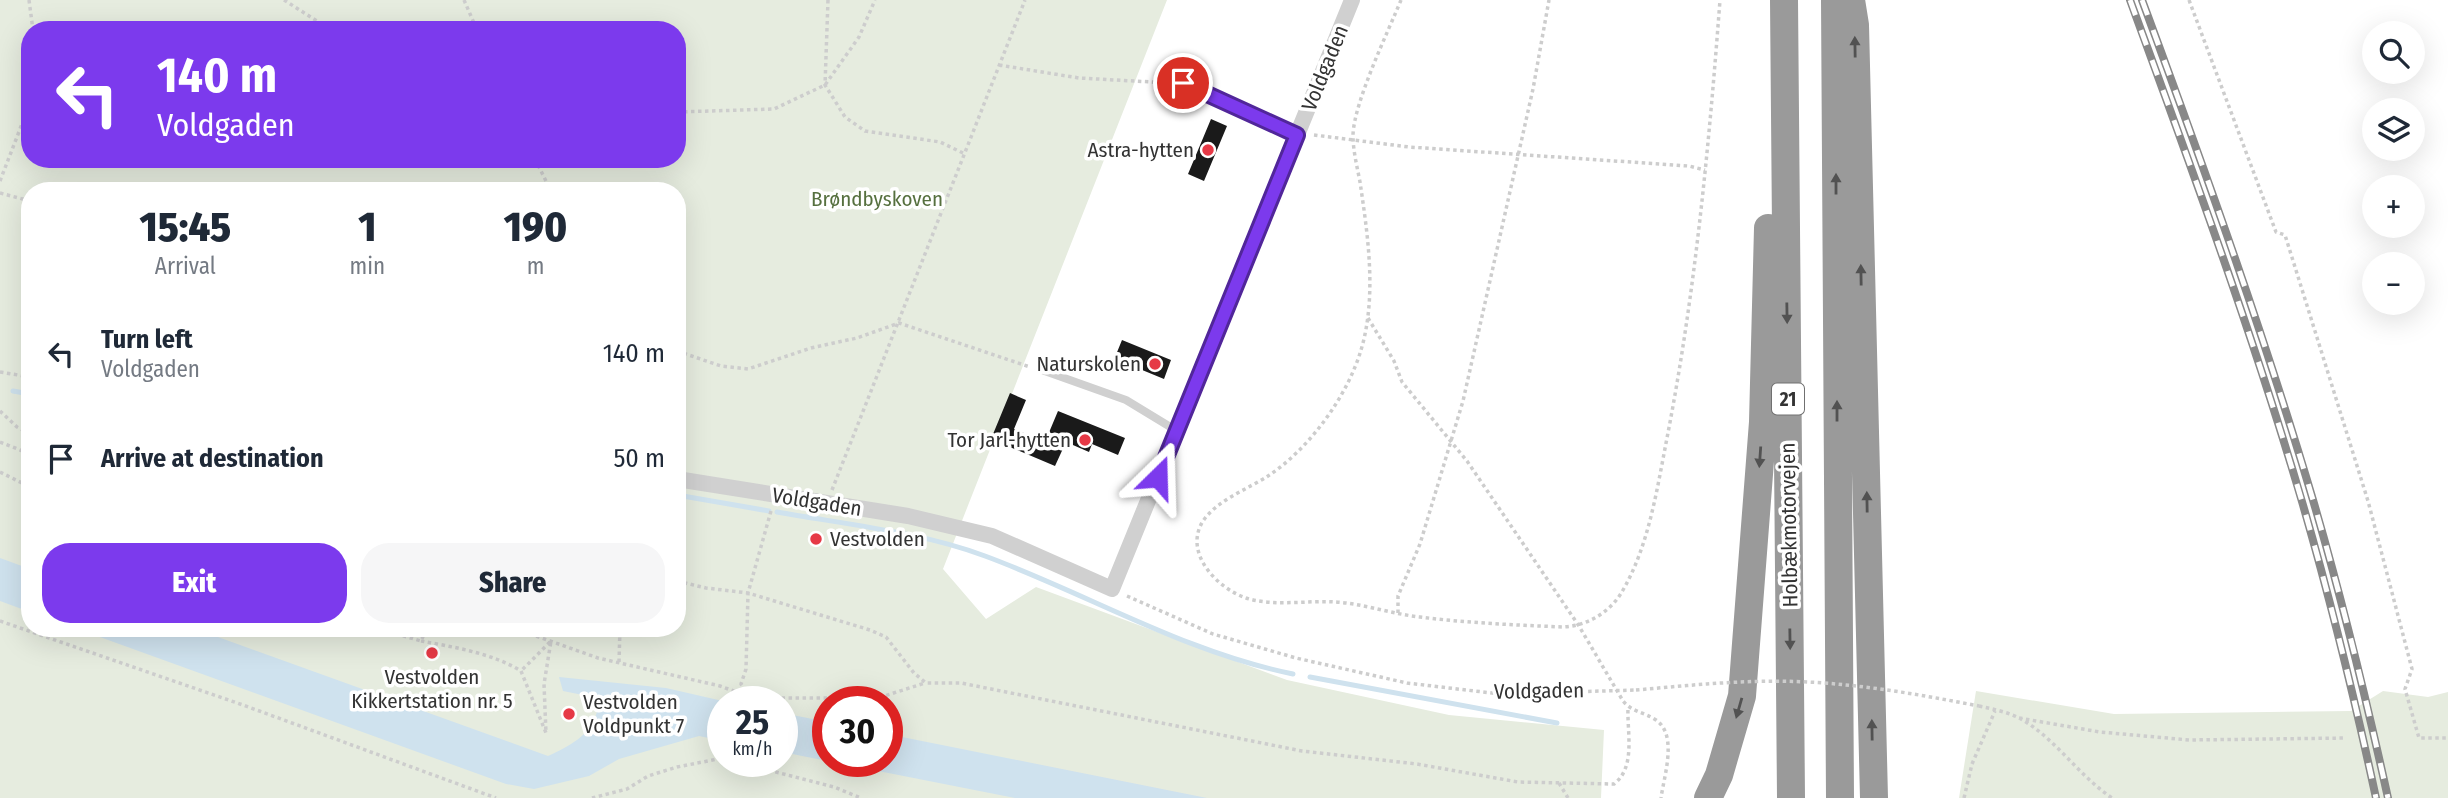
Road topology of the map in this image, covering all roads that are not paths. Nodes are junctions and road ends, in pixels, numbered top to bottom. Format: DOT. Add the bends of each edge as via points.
graph roads {
  1 [pos="1352,0"];
  2 [pos="1835,0"];
  3 [pos="1851,0"];
  4 [pos="1784,11"];
  5 [pos="1183,83"];
  6 [pos="1298,134"];
  7 [pos="1039,369"];
  8 [pos="1177,431"];
  9 [pos="686,480"];
  10 [pos="1708,798"];
  11 [pos="1791,798"];
  12 [pos="1840,798"];
  13 [pos="1874,798"];
  1 -- 6 [label="street, Voldgaden"];
  12 -- 2 [label="highway, one-way"];
  13 -- 3 [label="highway, one-way"];
  4 -- 10 [label="highway, one-way" via="1770,153 1763,422 1742,696"];
  4 -- 11 [label="highway, Holbækmotorvejen / 21, one-way"];
  5 -- 6 [label="lane, Voldgaden"];
  6 -- 8 [label="street, Voldgaden"];
  7 -- 8 [label="lane" via="1126,400"];
  8 -- 9 [label="street, Voldgaden" via="1112,589 992,536 908,516"];
}
